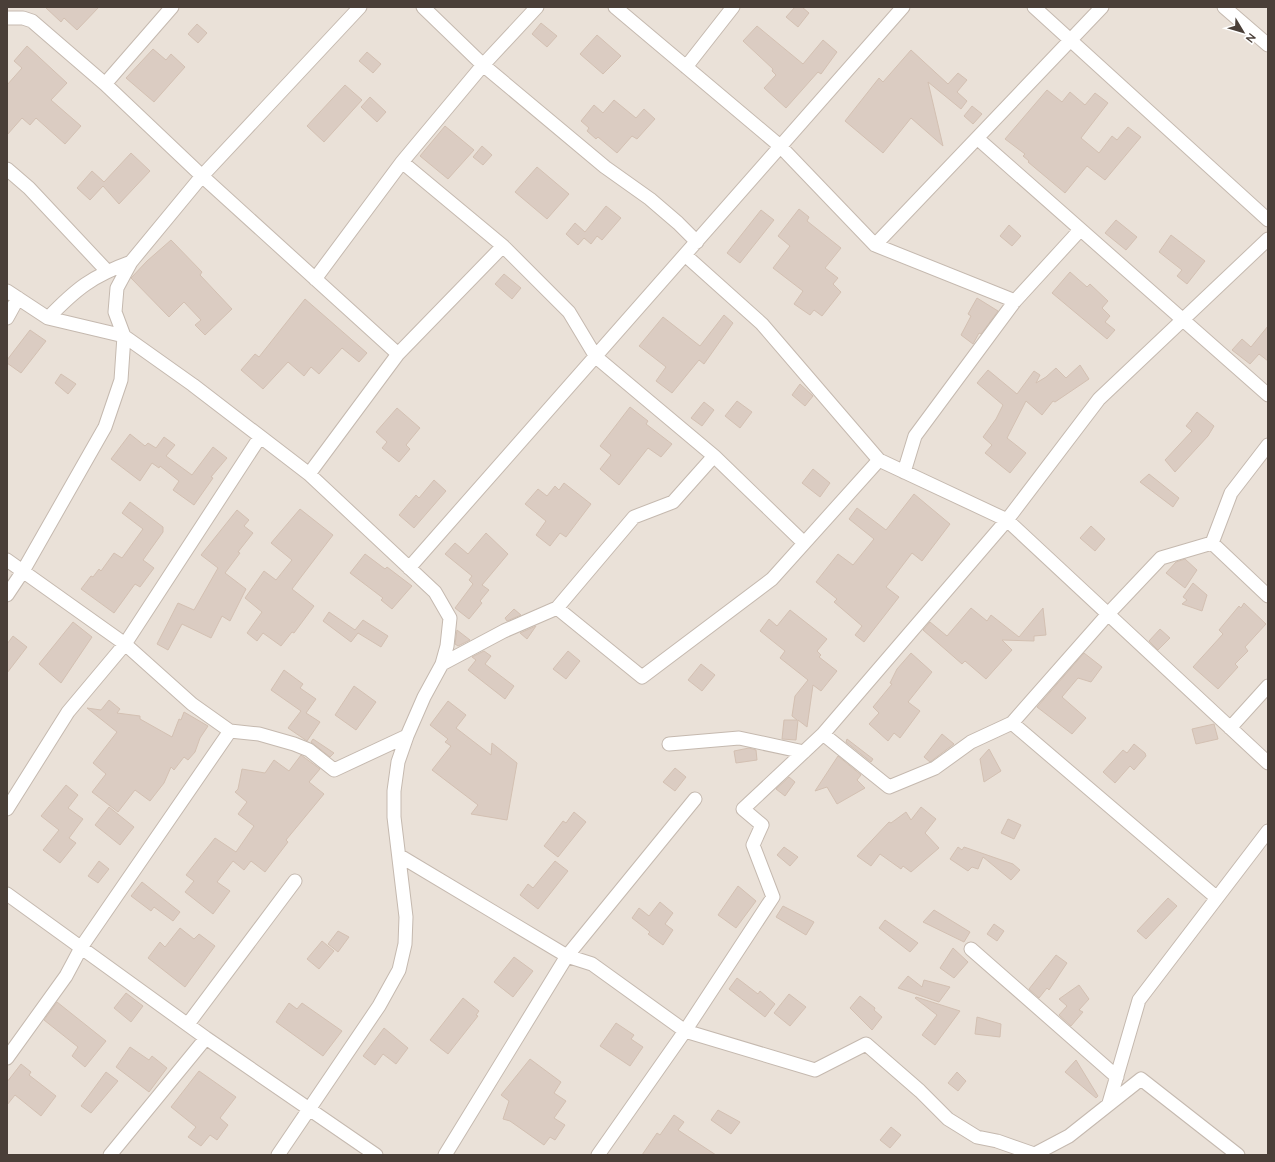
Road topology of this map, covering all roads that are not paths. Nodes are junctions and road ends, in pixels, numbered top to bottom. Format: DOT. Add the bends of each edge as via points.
graph roads {
  1 [pos="172,7"];
  2 [pos="360,7"];
  3 [pos="423,7"];
  4 [pos="537,7"];
  5 [pos="615,7"];
  6 [pos="733,7"];
  7 [pos="903,7"];
  8 [pos="1034,7"];
  9 [pos="1102,7"];
  10 [pos="1224,7"];
  11 [pos="7,18"];
  12 [pos="1070,41"];
  13 [pos="1266,41"];
  14 [pos="483,65"];
  15 [pos="686,67"];
  16 [pos="105,84"];
  17 [pos="977,138"];
  18 [pos="780,146"];
  19 [pos="402,162"];
  20 [pos="7,169"];
  21 [pos="202,176"];
  22 [pos="1268,220"];
  23 [pos="1080,230"];
  24 [pos="1268,239"];
  25 [pos="697,242"];
  26 [pos="875,244"];
  27 [pos="503,246"];
  28 [pos="685,255"];
  29 [pos="131,262"];
  30 [pos="107,271"];
  31 [pos="315,279"];
  32 [pos="13,294"];
  33 [pos="1015,300"];
  34 [pos="7,318"];
  35 [pos="48,318"];
  36 [pos="1182,321"];
  37 [pos="124,336"];
  38 [pos="398,354"];
  39 [pos="596,357"];
  40 [pos="1268,395"];
  41 [pos="260,437"];
  42 [pos="1268,446"];
  43 [pos="714,456"];
  44 [pos="879,460"];
  45 [pos="904,472"];
  46 [pos="309,474"];
  47 [pos="1007,520"];
  48 [pos="804,543"];
  49 [pos="1212,543"];
  50 [pos="7,560"];
  51 [pos="409,568"];
  52 [pos="23,571"];
  53 [pos="7,595"];
  54 [pos="1268,596"];
  55 [pos="557,608"];
  56 [pos="1108,614"];
  57 [pos="125,644"];
  58 [pos="442,664"];
  59 [pos="1268,686"];
  60 [pos="1012,723"];
  61 [pos="1230,728"];
  62 [pos="230,731"];
  63 [pos="823,734"];
  64 [pos="407,736"];
  65 [pos="669,744"];
  66 [pos="804,752"];
  67 [pos="1268,763"];
  68 [pos="694,798"];
  69 [pos="7,809"];
  70 [pos="1268,831"];
  71 [pos="400,856"];
  72 [pos="295,881"];
  73 [pos="7,894"];
  74 [pos="1217,898"];
  75 [pos="82,946"];
  76 [pos="971,949"];
  77 [pos="567,956"];
  78 [pos="188,1024"];
  79 [pos="685,1031"];
  80 [pos="206,1038"];
  81 [pos="7,1058"];
  82 [pos="1116,1077"];
  83 [pos="1109,1103"];
  84 [pos="309,1108"];
  85 [pos="110,1155"];
  86 [pos="278,1155"];
  87 [pos="376,1155"];
  88 [pos="445,1155"];
  89 [pos="598,1155"];
  90 [pos="1033,1155"];
  91 [pos="1238,1155"];
  1 -- 16 [label="street"];
  2 -- 21 [label="street"];
  3 -- 14 [label="street"];
  4 -- 14 [label="street"];
  5 -- 15 [label="street"];
  6 -- 15 [label="street"];
  7 -- 18 [label="street"];
  8 -- 12 [label="street"];
  9 -- 12 [label="street"];
  10 -- 13 [label="street"];
  11 -- 16 [label="street" via="23,18 32,22"];
  12 -- 17 [label="street"];
  12 -- 22 [label="street"];
  14 -- 19 [label="street"];
  14 -- 25 [label="street" via="605,167 650,199"];
  15 -- 18 [label="street"];
  16 -- 21 [label="street"];
  17 -- 23 [label="street"];
  17 -- 26 [label="street"];
  18 -- 25 [label="street"];
  18 -- 26 [label="street"];
  19 -- 27 [label="street"];
  19 -- 31 [label="street"];
  20 -- 30 [label="street" via="29,188"];
  21 -- 29 [label="street"];
  21 -- 31 [label="street"];
  23 -- 33 [label="street"];
  23 -- 36 [label="street"];
  24 -- 36 [label="street"];
  25 -- 28 [label="street"];
  26 -- 33 [label="street"];
  27 -- 38 [label="street"];
  27 -- 39 [label="street" via="569,312"];
  28 -- 39 [label="street"];
  28 -- 44 [label="street" via="762,324"];
  29 -- 30 [label="street"];
  29 -- 37 [label="street" via="117,288 115,298 116,312"];
  30 -- 35 [label="street" via="78,289"];
  31 -- 38 [label="street"];
  32 -- 34 [label="street"];
  32 -- 35 [label="street"];
  33 -- 45 [label="street" via="915,436"];
  35 -- 37 [label="street"];
  36 -- 40 [label="street"];
  36 -- 47 [label="street" via="1099,399"];
  37 -- 41 [label="street"];
  37 -- 52 [label="street" via="121,380 105,427"];
  38 -- 46 [label="street"];
  39 -- 43 [label="street"];
  39 -- 51 [label="street"];
  41 -- 46 [label="street"];
  41 -- 57 [label="street"];
  42 -- 49 [label="street" via="1231,493"];
  43 -- 48 [label="street"];
  43 -- 55 [label="street" via="673,502 634,517"];
  44 -- 45 [label="street"];
  44 -- 48 [label="street"];
  45 -- 47 [label="street"];
  46 -- 51 [label="street"];
  47 -- 56 [label="street"];
  47 -- 63 [label="street"];
  48 -- 55 [label="street" via="772,579 642,677"];
  49 -- 54 [label="street"];
  49 -- 56 [label="street" via="1161,558"];
  50 -- 52 [label="street"];
  51 -- 58 [label="street" via="435,592 450,618"];
  52 -- 53 [label="street"];
  52 -- 57 [label="street"];
  55 -- 58 [label="street" via="504,630"];
  56 -- 60 [label="street"];
  56 -- 61 [label="street"];
  57 -- 62 [label="street" via="192,704"];
  57 -- 69 [label="street" via="68,712"];
  58 -- 64 [label="street"];
  59 -- 61 [label="street"];
  60 -- 63 [label="street" via="971,742 935,768 889,786"];
  60 -- 74 [label="street"];
  61 -- 67 [label="street"];
  62 -- 64 [label="street" via="259,734 294,744 309,750 334,770"];
  62 -- 75 [label="street"];
  63 -- 66 [label="street"];
  64 -- 71 [label="street" via="398,762 394,791 394,816"];
  65 -- 66 [label="street" via="739,738"];
  66 -- 79 [label="street" via="743,809 762,826 753,846 772,897"];
  68 -- 77 [label="street"];
  70 -- 74 [label="street"];
  71 -- 77 [label="street"];
  71 -- 84 [label="street" via="406,917 405,944 399,970 379,1006"];
  72 -- 78 [label="street"];
  73 -- 75 [label="street"];
  74 -- 82 [label="street" via="1139,1000"];
  75 -- 78 [label="street"];
  75 -- 81 [label="street" via="66,976"];
  76 -- 82 [label="street"];
  77 -- 79 [label="street" via="592,964"];
  77 -- 88 [label="street"];
  78 -- 80 [label="street"];
  79 -- 89 [label="street"];
  79 -- 90 [label="street" via="815,1070 866,1044 948,1119 977,1136"];
  80 -- 84 [label="street"];
  80 -- 85 [label="street"];
  82 -- 83 [label="street"];
  83 -- 90 [label="street" via="1069,1136"];
  83 -- 91 [label="street" via="1141,1079"];
  84 -- 86 [label="street"];
  84 -- 87 [label="street"];
}
